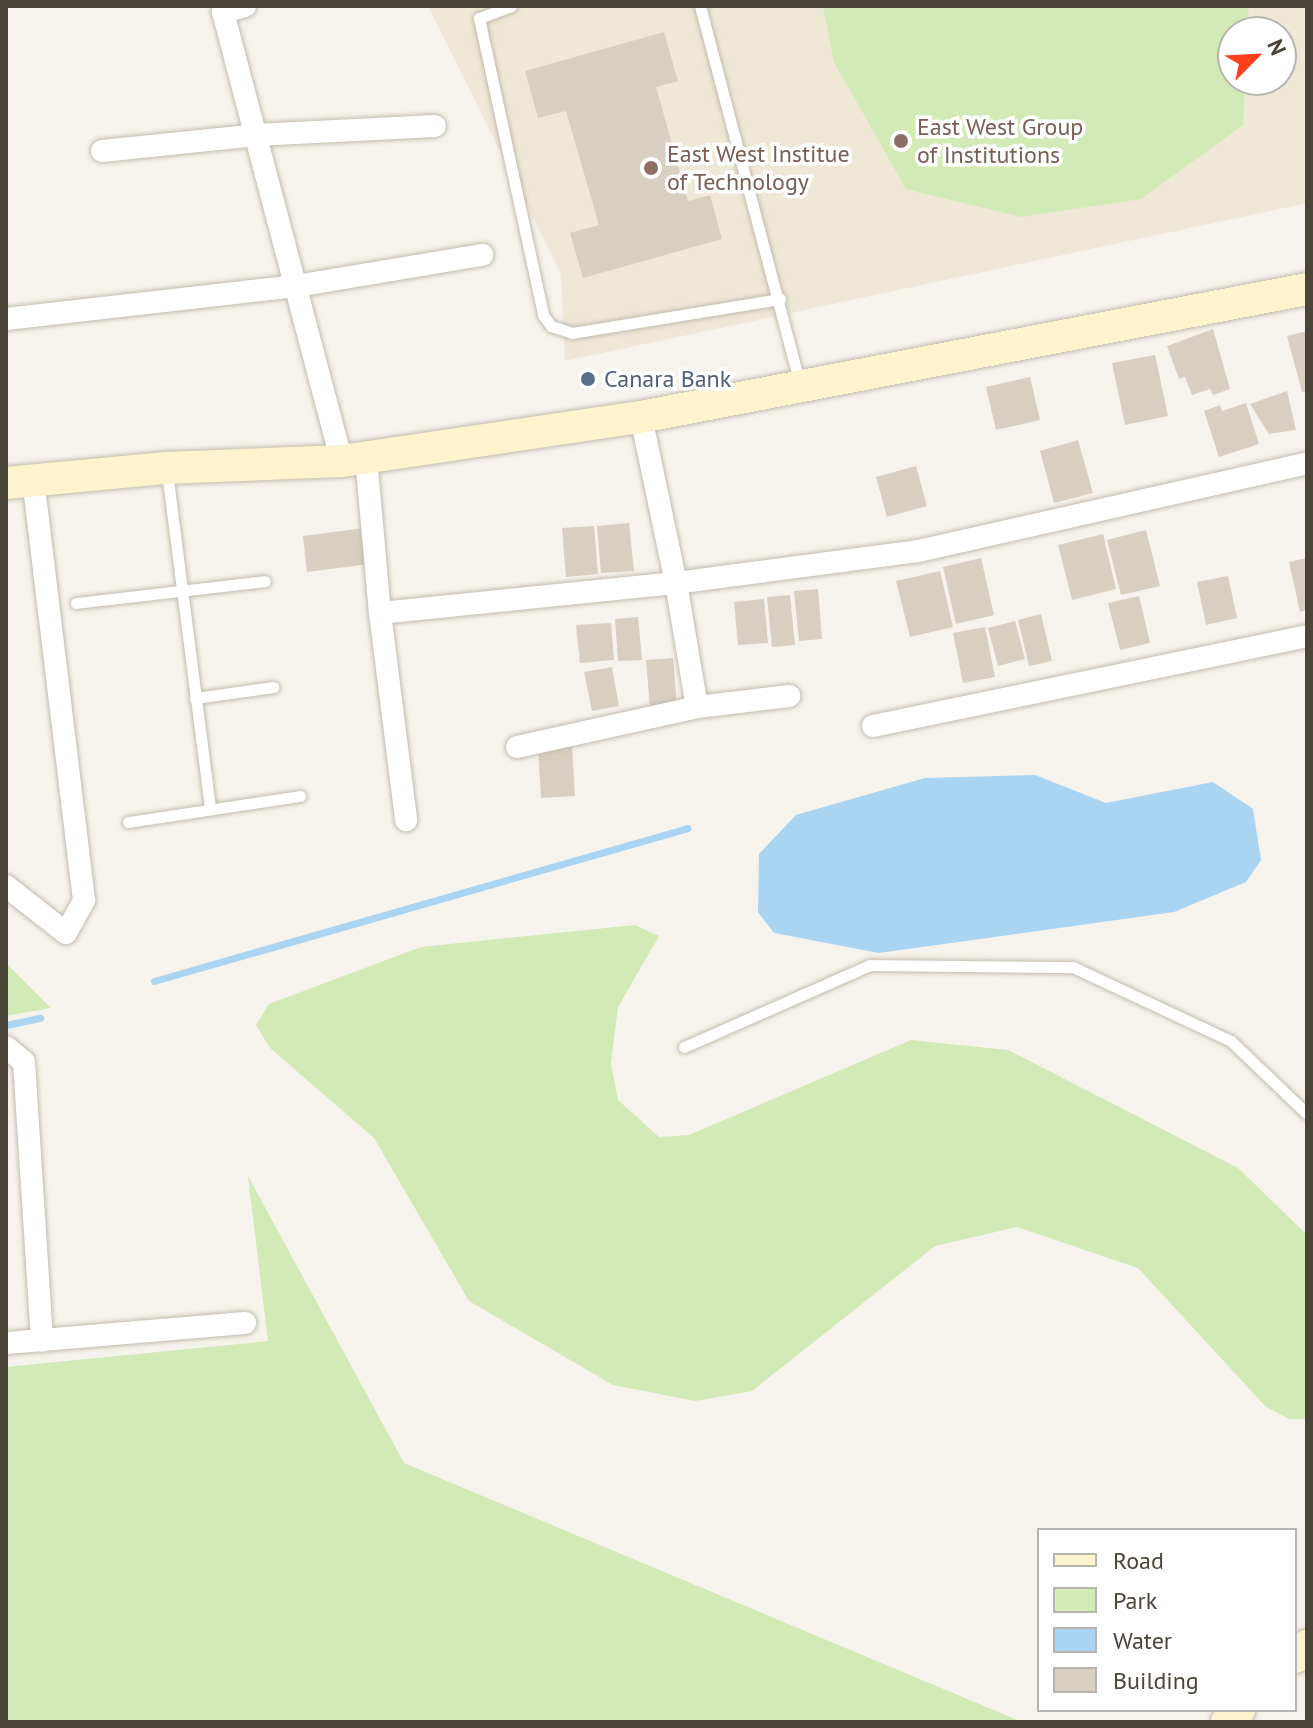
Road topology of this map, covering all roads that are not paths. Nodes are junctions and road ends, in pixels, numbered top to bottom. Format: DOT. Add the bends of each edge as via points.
graph roads {
  1 [pos="245,6"];
  2 [pos="511,6"];
  3 [pos="700,6"];
  4 [pos="435,126"];
  5 [pos="256,135"];
  6 [pos="102,151"];
  7 [pos="482,255"];
  8 [pos="296,286"];
  9 [pos="1307,289"];
  10 [pos="780,299"];
  11 [pos="6,319"];
  12 [pos="800,386"];
  13 [pos="641,417"];
  14 [pos="354,459"];
  15 [pos="1307,463"];
  16 [pos="166,468"];
  17 [pos="20,481"];
  18 [pos="265,581"];
  19 [pos="676,583"];
  20 [pos="182,592"];
  21 [pos="76,603"];
  22 [pos="380,613"];
  23 [pos="1307,636"];
  24 [pos="273,687"];
  25 [pos="789,696"];
  26 [pos="195,698"];
  27 [pos="697,707"];
  28 [pos="873,726"];
  29 [pos="517,747"];
  30 [pos="300,796"];
  31 [pos="210,809"];
  32 [pos="406,820"];
  33 [pos="128,822"];
  34 [pos="6,886"];
  35 [pos="6,1047"];
  36 [pos="684,1047"];
  37 [pos="1307,1114"];
  38 [pos="245,1323"];
  39 [pos="42,1340"];
  40 [pos="6,1343"];
  1 -- 5 [label="street" via="223,12"];
  2 -- 10 [label="lane" via="479,18 543,315 551,326 572,333"];
  3 -- 10 [label="lane"];
  4 -- 5 [label="street"];
  5 -- 6 [label="street"];
  5 -- 8 [label="street"];
  7 -- 8 [label="street"];
  8 -- 11 [label="street"];
  8 -- 14 [label="street"];
  9 -- 12 [label="street"];
  10 -- 12 [label="lane"];
  12 -- 13 [label="street"];
  13 -- 14 [label="street"];
  13 -- 19 [label="street"];
  14 -- 16 [label="street"];
  14 -- 22 [label="street"];
  15 -- 19 [label="street" via="918,551"];
  16 -- 17 [label="street"];
  16 -- 20 [label="lane"];
  17 -- 34 [label="street" via="84,900 66,933"];
  18 -- 20 [label="lane"];
  19 -- 22 [label="street"];
  19 -- 27 [label="street"];
  20 -- 21 [label="lane"];
  20 -- 26 [label="lane"];
  22 -- 32 [label="street"];
  23 -- 28 [label="street"];
  24 -- 26 [label="lane"];
  25 -- 27 [label="street"];
  26 -- 31 [label="lane"];
  27 -- 29 [label="street"];
  30 -- 31 [label="lane"];
  31 -- 33 [label="lane"];
  35 -- 39 [label="street" via="24,1062"];
  36 -- 37 [label="lane" via="870,965 1073,967 1231,1041"];
  38 -- 39 [label="street"];
  39 -- 40 [label="street"];
}
